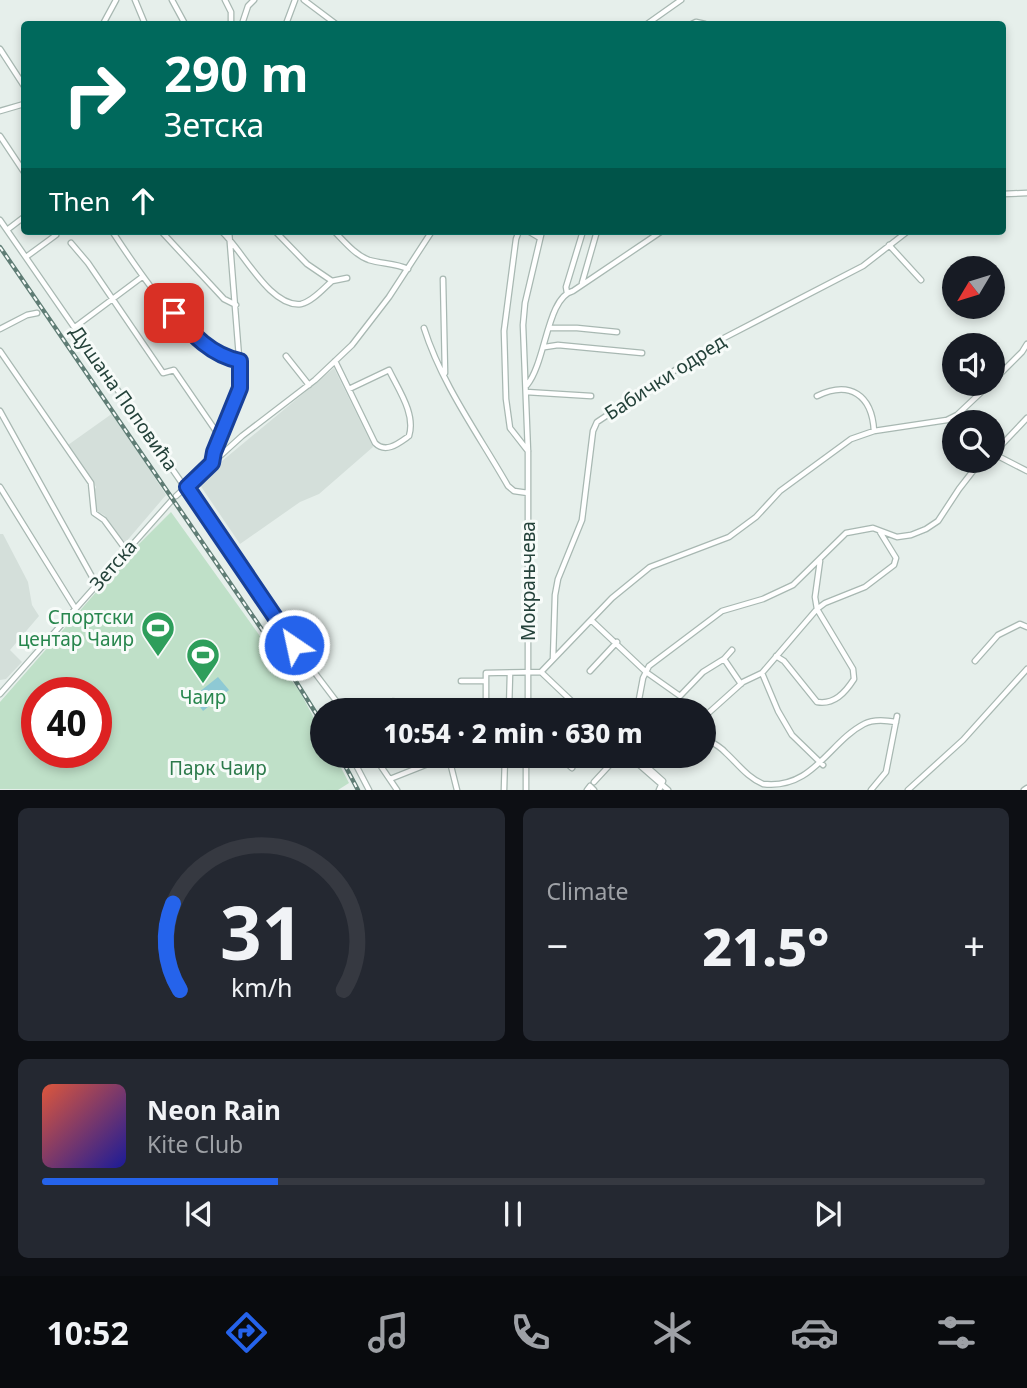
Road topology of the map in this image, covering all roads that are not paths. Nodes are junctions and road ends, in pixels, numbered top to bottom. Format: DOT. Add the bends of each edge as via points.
graph roads {
  1 [pos="116,0"];
  2 [pos="135,0"];
  3 [pos="172,0"];
  4 [pos="225,0"];
  5 [pos="254,0"];
  6 [pos="295,0"];
  7 [pos="304,0"];
  8 [pos="681,0"];
  9 [pos="105,21"];
  10 [pos="144,21"];
  11 [pos="184,21"];
  12 [pos="231,21"];
  13 [pos="243,21"];
  14 [pos="287,21"];
  15 [pos="332,21"];
  16 [pos="651,21"];
  17 [pos="0,49"];
  18 [pos="21,81"];
  19 [pos="21,105"];
  20 [pos="0,111"];
  21 [pos="0,136"];
  22 [pos="21,168"];
  23 [pos="1027,193"];
  24 [pos="1006,194"];
  25 [pos="21,218"];
  26 [pos="0,219"];
  27 [pos="7,230"];
  28 [pos="57,235"];
  29 [pos="115,235"];
  30 [pos="165,235"];
  31 [pos="225,235"];
  32 [pos="229,235"];
  33 [pos="279,235"];
  34 [pos="338,235"];
  35 [pos="429,235"];
  36 [pos="518,235"];
  37 [pos="535,235"];
  38 [pos="541,235"];
  39 [pos="582,235"];
  40 [pos="596,235"];
  41 [pos="656,235"];
  42 [pos="903,235"];
  43 [pos="540,238"];
  44 [pos="230,240"];
  45 [pos="71,243"];
  46 [pos="889,245"];
  47 [pos="26,257"];
  48 [pos="408,269"];
  49 [pos="142,277"];
  50 [pos="347,278"];
  51 [pos="443,279"];
  52 [pos="332,281"];
  53 [pos="921,281"];
  54 [pos="582,284"];
  55 [pos="567,293"];
  56 [pos="113,300"];
  57 [pos="236,305"];
  58 [pos="37,313"];
  59 [pos="75,327"];
  60 [pos="424,328"];
  61 [pos="549,328"];
  62 [pos="0,329"];
  63 [pos="617,332"];
  64 [pos="1027,344"];
  65 [pos="545,347"];
  66 [pos="0,351"];
  67 [pos="642,353"];
  68 [pos="286,356"];
  69 [pos="240,361"];
  70 [pos="335,361"];
  71 [pos="1005,368"];
  72 [pos="445,377"];
  73 [pos="309,385"];
  74 [pos="349,389"];
  75 [pos="526,389"];
  76 [pos="591,396"];
  77 [pos="817,396"];
  78 [pos="977,396"];
  79 [pos="0,411"];
  80 [pos="1027,418"];
  81 [pos="874,431"];
  82 [pos="220,437"];
  83 [pos="1005,442"];
  84 [pos="528,452"];
  85 [pos="1005,461"];
  86 [pos="212,463"];
  87 [pos="1027,471"];
  88 [pos="971,473"];
  89 [pos="0,487"];
  90 [pos="187,487"];
  91 [pos="528,493"];
  92 [pos="880,532"];
  93 [pos="126,550"];
  94 [pos="820,560"];
  95 [pos="96,584"];
  96 [pos="75,608"];
  97 [pos="817,609"];
  98 [pos="591,620"];
  99 [pos="1027,626"];
  100 [pos="617,642"];
  101 [pos="732,650"];
  102 [pos="775,656"];
  103 [pos="553,659"];
  104 [pos="724,659"];
  105 [pos="975,662"];
  106 [pos="1027,669"];
  107 [pos="590,671"];
  108 [pos="541,672"];
  109 [pos="646,672"];
  110 [pos="510,673"];
  111 [pos="528,673"];
  112 [pos="762,673"];
  113 [pos="461,681"];
  114 [pos="486,681"];
  115 [pos="741,684"];
  116 [pos="0,694"];
  117 [pos="334,698"];
  118 [pos="486,698"];
  119 [pos="509,698"];
  120 [pos="528,698"];
  121 [pos="568,698"];
  122 [pos="640,698"];
  123 [pos="716,706"];
  124 [pos="716,745"];
  125 [pos="823,765"];
  126 [pos="358,768"];
  127 [pos="381,768"];
  128 [pos="505,768"];
  129 [pos="526,768"];
  130 [pos="608,768"];
  131 [pos="641,768"];
  132 [pos="650,768"];
  133 [pos="390,779"];
  134 [pos="591,787"];
  135 [pos="661,787"];
  136 [pos="369,789"];
  137 [pos="397,789"];
  138 [pos="457,789"];
  139 [pos="504,789"];
  140 [pos="526,789"];
  141 [pos="668,789"];
  142 [pos="871,789"];
  143 [pos="908,789"];
  1 -- 9 [label="street"];
  2 -- 10 [label="street"];
  3 -- 11 [label="street"];
  4 -- 12 [label="street"];
  5 -- 13 [label="street"];
  6 -- 14 [label="street"];
  7 -- 15 [label="street"];
  8 -- 16 [label="street"];
  17 -- 18 [label="street"];
  19 -- 20 [label="street"];
  21 -- 22 [label="street"];
  23 -- 24 [label="street"];
  25 -- 27 [label="street"];
  26 -- 27 [label="street, Душана Поповића"];
  27 -- 47 [label="street, Душана Поповића"];
  28 -- 47 [label="street"];
  29 -- 49 [label="street"];
  30 -- 57 [label="street" via="224,299"];
  31 -- 44 [label="street"];
  32 -- 44 [label="street"];
  33 -- 52 [label="street" via="307,264"];
  34 -- 48 [label="street" via="361,256"];
  35 -- 48 [label="street, Зетска"];
  36 -- 84 [label="street" via="504,350 508,422"];
  37 -- 43 [label="street"];
  38 -- 43 [label="street, Мокрањчева"];
  39 -- 55 [label="street"];
  40 -- 54 [label="street"];
  41 -- 54 [label="street"];
  42 -- 46 [label="street, Бабички одред"];
  43 -- 75 [label="street, Мокрањчева" via="525,303"];
  44 -- 52 [label="street" via="262,283 292,303 307,301"];
  44 -- 57 [label="street"];
  45 -- 56 [label="street"];
  46 -- 53 [label="street"];
  46 -- 103 [label="street, Бабички одред" via="863,266 722,339 597,422 582,520 555,595"];
  47 -- 59 [label="street, Душана Поповића"];
  48 -- 70 [label="street, Зетска" via="365,329"];
  49 -- 56 [label="street"];
  49 -- 69 [label="street" via="209,349"];
  50 -- 52 [label="street"];
  51 -- 72 [label="street"];
  54 -- 55 [label="street"];
  55 -- 61 [label="street" via="553,309"];
  56 -- 59 [label="street"];
  56 -- 82 [label="street" via="163,373 174,370"];
  57 -- 69 [label="street"];
  58 -- 62 [label="street"];
  59 -- 90 [label="street, Душана Поповића"];
  60 -- 72 [label="street"];
  61 -- 63 [label="street"];
  61 -- 65 [label="street"];
  64 -- 71 [label="street"];
  65 -- 67 [label="street"];
  65 -- 75 [label="street"];
  66 -- 93 [label="street" via="91,483 94,513"];
  68 -- 73 [label="street"];
  69 -- 82 [label="street" via="240,388"];
  70 -- 73 [label="street, Зетска"];
  70 -- 74 [label="street"];
  72 -- 91 [label="street" via="510,489"];
  73 -- 86 [label="street, Зетска"];
  74 -- 74 [label="street" via="379,447 387,448 409,436 409,412 389,370"];
  75 -- 76 [label="street"];
  75 -- 84 [label="street, Мокрањчева"];
  77 -- 81 [label="street" via="837,388 854,392 868,407"];
  78 -- 81 [label="street" via="947,420"];
  79 -- 95 [label="street"];
  80 -- 83 [label="street"];
  81 -- 98 [label="street" via="851,439 780,491 729,537 650,568"];
  82 -- 86 [label="street"];
  84 -- 91 [label="street, Мокрањчева"];
  85 -- 87 [label="street"];
  86 -- 90 [label="street, Зетска"];
  88 -- 92 [label="street" via="938,521 911,535"];
  89 -- 96 [label="street"];
  90 -- 93 [label="street, Зетска"];
  90 -- 117 [label="street, Душана Поповића"];
  91 -- 111 [label="street, Мокрањчева"];
  92 -- 94 [label="street" via="873,528 846,533"];
  92 -- 97 [label="street" via="895,558 894,565 865,587"];
  93 -- 95 [label="street, Зетска"];
  94 -- 97 [label="street" via="814,597"];
  94 -- 109 [label="street" via="785,589 722,611"];
  95 -- 96 [label="street, Зетска"];
  96 -- 116 [label="street, Зетска"];
  97 -- 102 [label="street"];
  97 -- 102 [label="street" via="853,669 853,680 842,694 828,703 817,702 780,656"];
  98 -- 100 [label="street"];
  98 -- 103 [label="street"];
  99 -- 105 [label="street" via="1020,624 998,635"];
  100 -- 107 [label="street"];
  100 -- 109 [label="street"];
  101 -- 104 [label="street"];
  102 -- 112 [label="street"];
  103 -- 108 [label="street"];
  104 -- 109 [label="street" via="703,672 680,696"];
  104 -- 115 [label="street"];
  106 -- 143 [label="street" via="963,740"];
  108 -- 111 [label="street"];
  108 -- 121 [label="street"];
  109 -- 122 [label="street"];
  110 -- 111 [label="street"];
  110 -- 114 [label="street" via="486,673"];
  110 -- 119 [label="street"];
  111 -- 120 [label="street, Мокрањчева"];
  112 -- 115 [label="street"];
  112 -- 125 [label="street" via="785,724"];
  113 -- 114 [label="street"];
  114 -- 118 [label="street"];
  115 -- 123 [label="street"];
  124 -- 125 [label="street" via="757,781 772,787 799,784"];
  125 -- 142 [label="street" via="862,725 896,719 886,772"];
  126 -- 136 [label="street"];
  127 -- 133 [label="street"];
  128 -- 139 [label="street"];
  129 -- 140 [label="street"];
  130 -- 134 [label="street"];
  131 -- 135 [label="street"];
  132 -- 135 [label="street" via="662,779"];
  133 -- 137 [label="street"];
  133 -- 138 [label="street" via="443,758 451,765"];
  135 -- 141 [label="street"];
}
